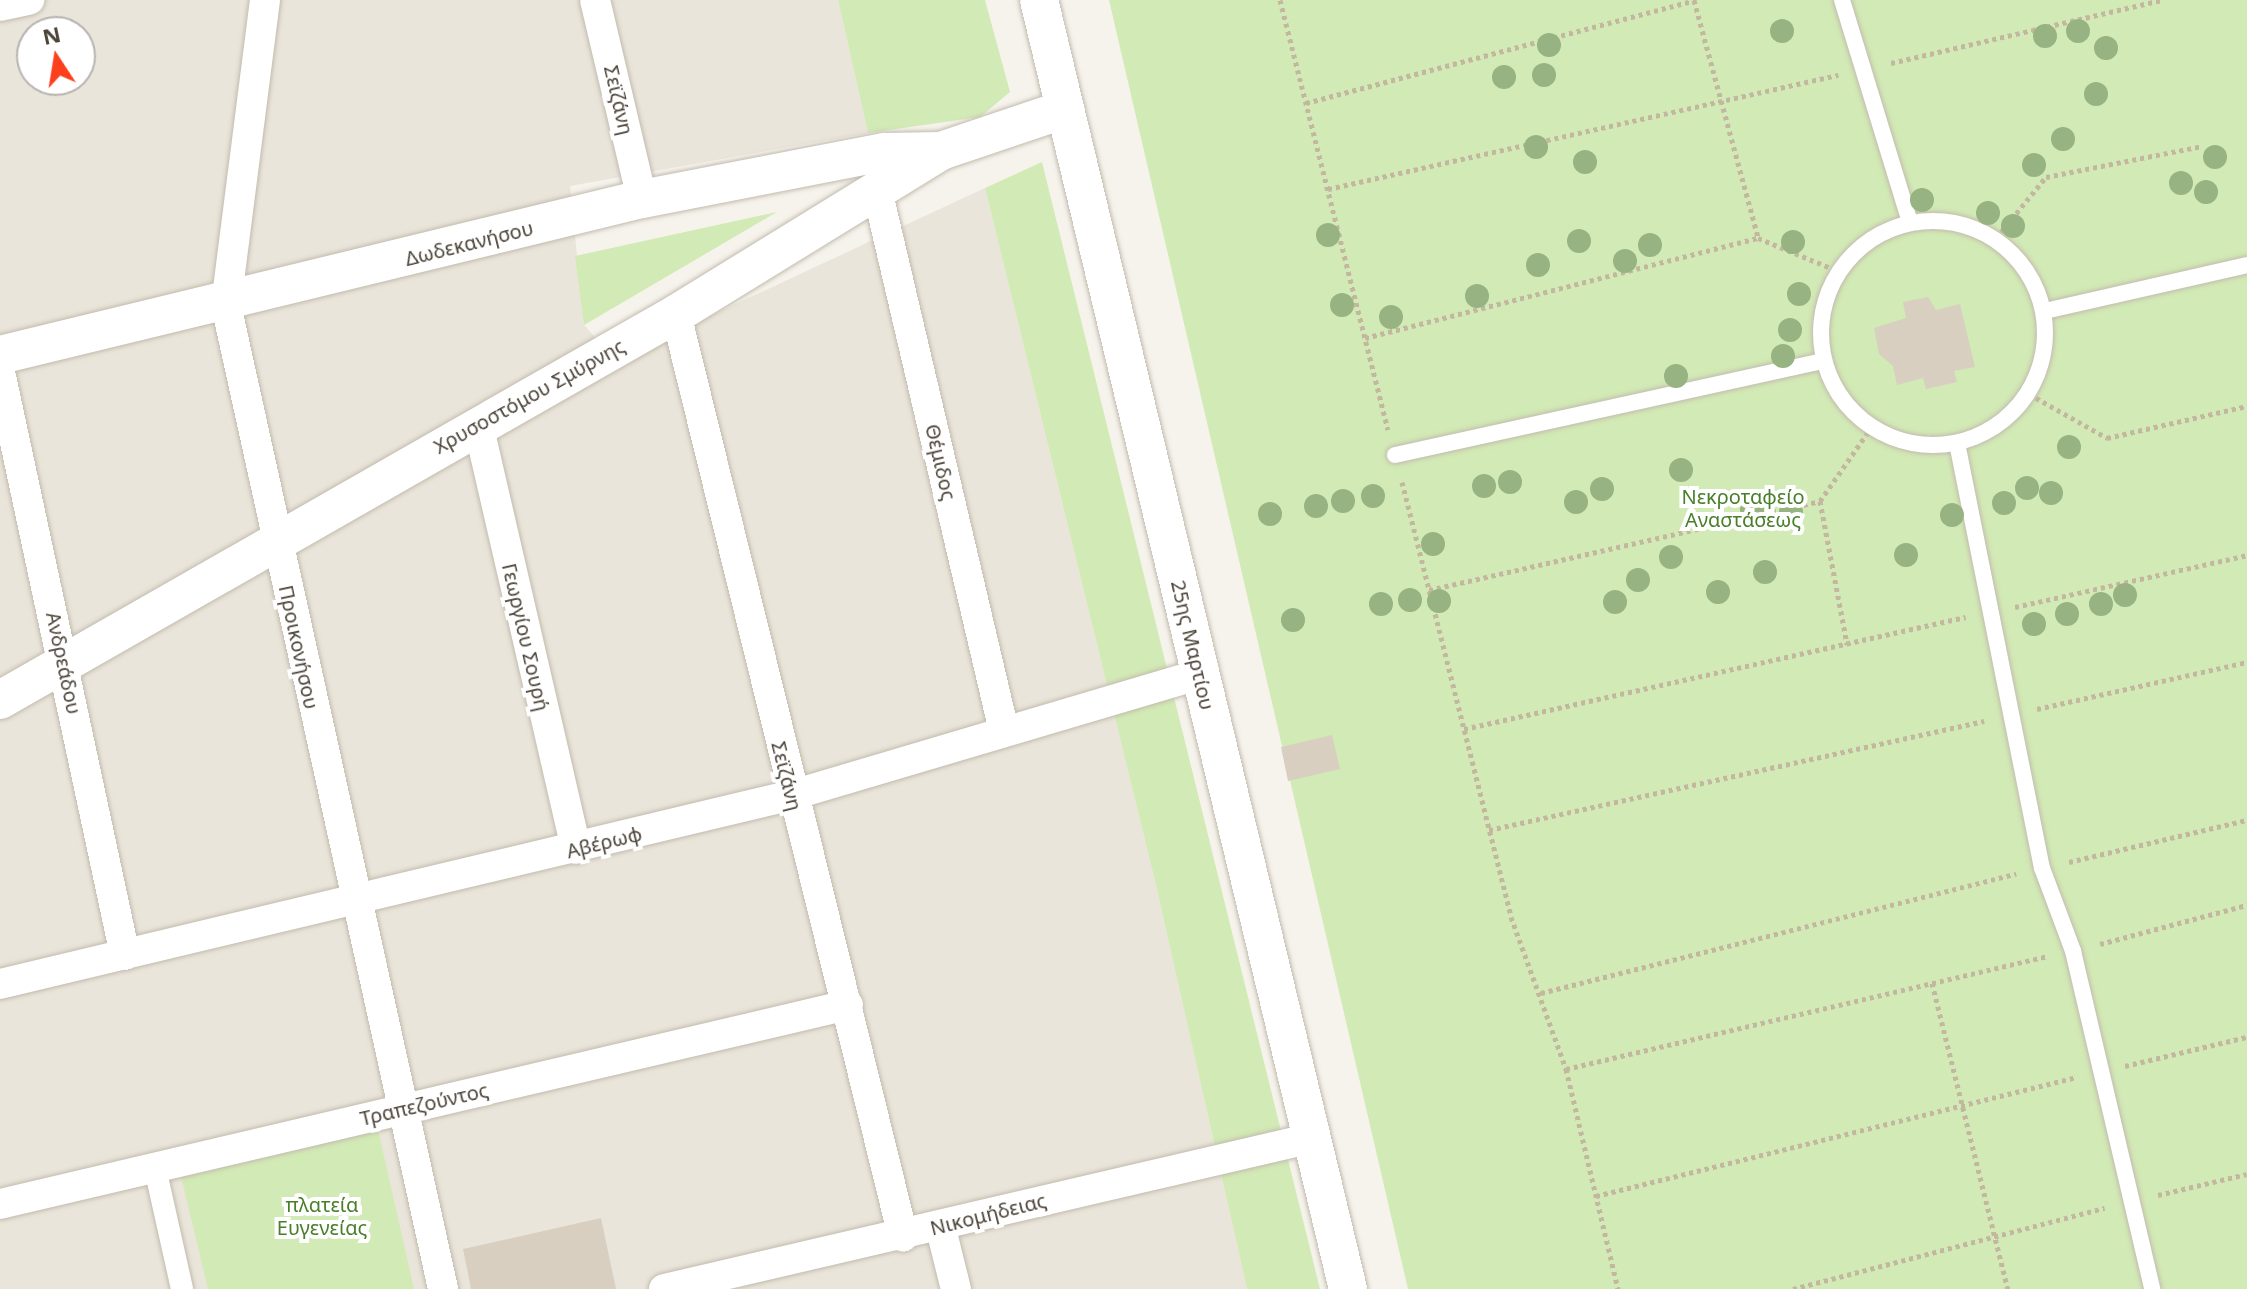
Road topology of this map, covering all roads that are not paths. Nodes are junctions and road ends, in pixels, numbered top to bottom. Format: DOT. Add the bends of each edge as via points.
graph roads {
  1 [pos="29,0"];
  2 [pos="265,0"];
  3 [pos="595,0"];
  4 [pos="1039,0"];
  5 [pos="1842,0"];
  6 [pos="0,6"];
  7 [pos="1065,109"];
  8 [pos="941,151"];
  9 [pos="878,194"];
  10 [pos="642,199"];
  11 [pos="1910,222"];
  12 [pos="2247,265"];
  13 [pos="226,305"];
  14 [pos="2045,311"];
  15 [pos="676,314"];
  16 [pos="0,355"];
  17 [pos="1823,361"];
  18 [pos="0,372"];
  19 [pos="478,424"];
  20 [pos="1957,443"];
  21 [pos="1395,455"];
  22 [pos="276,541"];
  23 [pos="64,663"];
  24 [pos="1200,674"];
  25 [pos="0,700"];
  26 [pos="1004,731"];
  27 [pos="792,795"];
  28 [pos="576,849"];
  29 [pos="353,897"];
  30 [pos="125,955"];
  31 [pos="0,984"];
  32 [pos="848,1005"];
  33 [pos="403,1109"];
  34 [pos="1312,1138"];
  35 [pos="155,1168"];
  36 [pos="0,1204"];
  37 [pos="940,1225"];
  38 [pos="903,1236"];
  39 [pos="182,1289"];
  40 [pos="443,1289"];
  41 [pos="664,1289"];
  42 [pos="956,1289"];
  43 [pos="1348,1289"];
  44 [pos="2152,1289"];
  1 -- 6 [label="street"];
  2 -- 13 [label="street, Προικονήσου"];
  3 -- 10 [label="street, Σεϊζάνη"];
  4 -- 7 [label="street, 25ης Μαρτίου"];
  5 -- 11 [label="lane"];
  7 -- 8 [label="street, Χρυσοστόμου Σμύρνης"];
  7 -- 24 [label="street, 25ης Μαρτίου"];
  8 -- 9 [label="street, Χρυσοστόμου Σμύρνης"];
  8 -- 10 [label="street, Δωδεκανήσου" via="884,152"];
  9 -- 15 [label="street, Χρυσοστόμου Σμύρνης"];
  9 -- 26 [label="street, Θέμιδος"];
  10 -- 13 [label="street, Δωδεκανήσου"];
  11 -- 14 [label="lane" via="1954,221 1996,238 2027,268"];
  11 -- 17 [label="lane" via="1869,239 1838,271 1821,312"];
  12 -- 14 [label="lane"];
  13 -- 16 [label="street, Δωδεκανήσου"];
  13 -- 22 [label="street, Προικονήσου"];
  14 -- 20 [label="lane" via="2045,353 2029,394 1998,426"];
  15 -- 19 [label="street, Χρυσοστόμου Σμύρνης"];
  15 -- 27 [label="street, Σεϊζάνη"];
  17 -- 20 [label="lane" via="1839,397 1871,428 1912,444"];
  17 -- 21 [label="lane"];
  18 -- 23 [label="street, Ανδρεάδου"];
  19 -- 22 [label="street, Χρυσοστόμου Σμύρνης"];
  19 -- 28 [label="street, Γεωργίου Σουρή"];
  20 -- 44 [label="lane" via="2042,868 2073,951"];
  22 -- 23 [label="street, Χρυσοστόμου Σμύρνης"];
  22 -- 29 [label="street, Προικονήσου"];
  23 -- 25 [label="street, Χρυσοστόμου Σμύρνης"];
  23 -- 30 [label="street, Ανδρεάδου"];
  24 -- 26 [label="street, Αβέρωφ"];
  24 -- 34 [label="street, 25ης Μαρτίου"];
  26 -- 27 [label="street, Αβέρωφ"];
  27 -- 28 [label="street, Αβέρωφ"];
  27 -- 32 [label="street, Σεϊζάνη"];
  28 -- 29 [label="street, Αβέρωφ"];
  29 -- 30 [label="street, Αβέρωφ"];
  29 -- 33 [label="street, Προικονήσου"];
  30 -- 31 [label="street, Αβέρωφ"];
  32 -- 33 [label="street, Τραπεζούντος"];
  32 -- 38 [label="street, Σεϊζάνη"];
  33 -- 35 [label="street, Τραπεζούντος"];
  33 -- 40 [label="street, Προικονήσου"];
  34 -- 37 [label="street, Νικομήδειας"];
  34 -- 43 [label="street, 25ης Μαρτίου"];
  35 -- 36 [label="street, Τραπεζούντος"];
  35 -- 39 [label="street"];
  37 -- 38 [label="street, Νικομήδειας"];
  37 -- 42 [label="street"];
  38 -- 41 [label="street, Νικομήδειας"];
}
